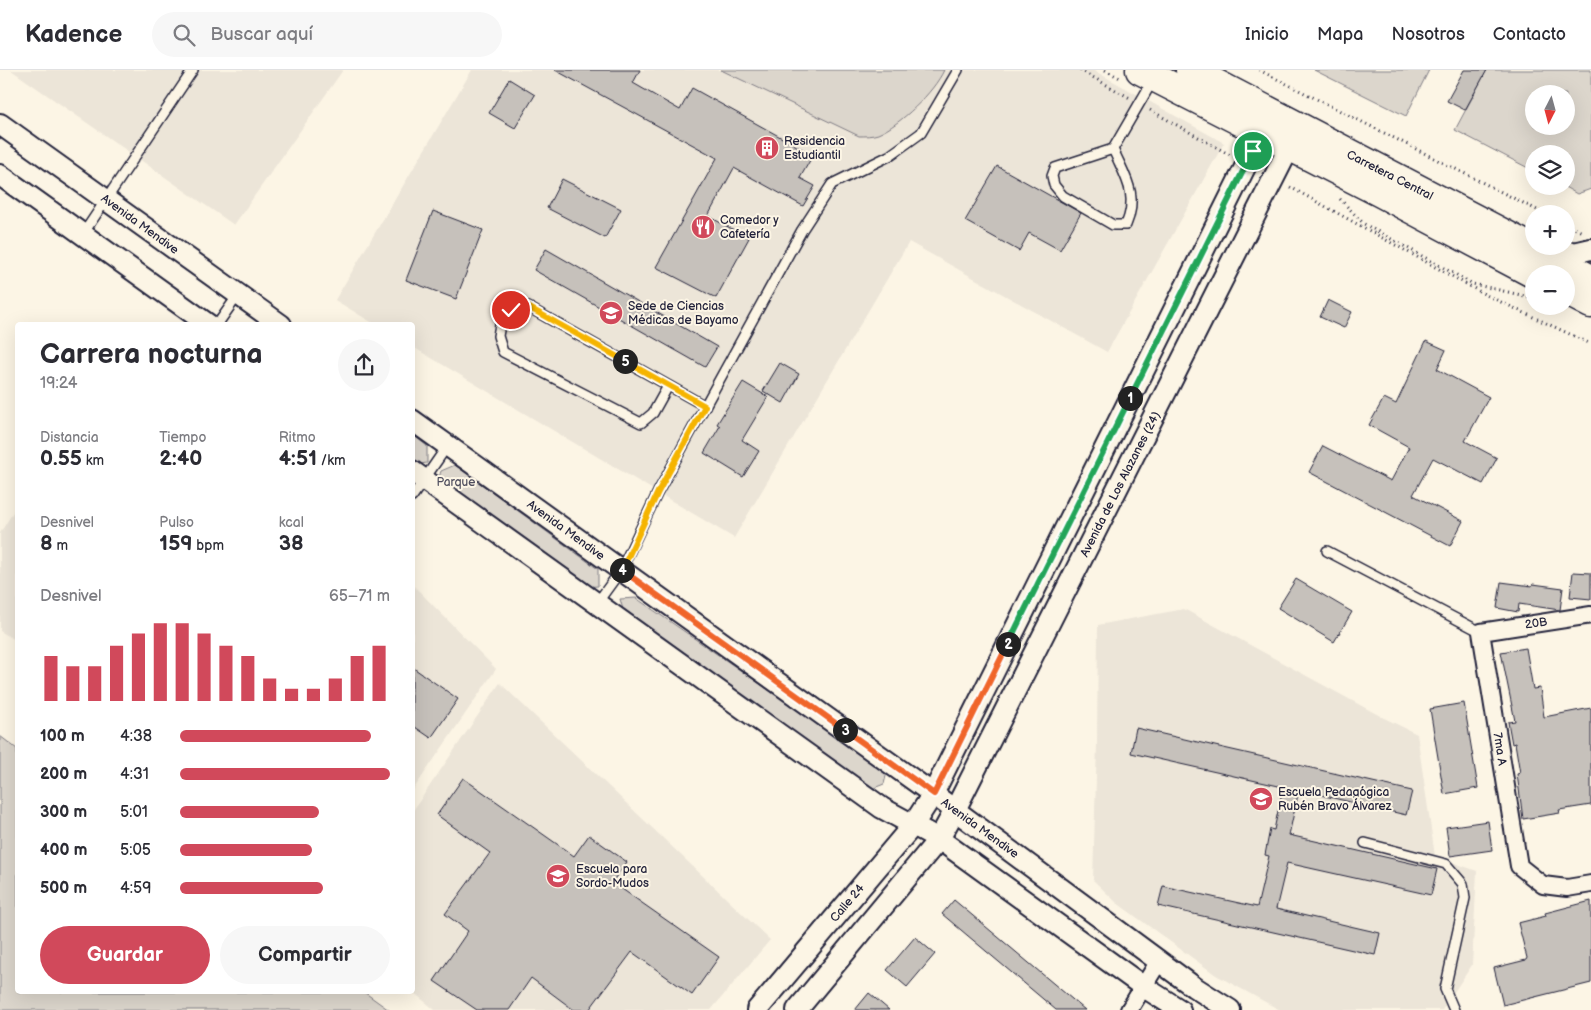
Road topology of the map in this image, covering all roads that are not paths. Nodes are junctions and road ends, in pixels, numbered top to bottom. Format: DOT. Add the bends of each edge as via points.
graph roads {
  1 [pos="193,70"];
  2 [pos="958,70"];
  3 [pos="1190,70"];
  4 [pos="1147,80"];
  5 [pos="1267,123"];
  6 [pos="0,124"];
  7 [pos="1294,137"];
  8 [pos="1112,149"];
  9 [pos="0,175"];
  10 [pos="106,200"];
  11 [pos="83,234"];
  12 [pos="1591,248"];
  13 [pos="1538,263"];
  14 [pos="238,295"];
  15 [pos="1586,296"];
  16 [pos="205,322"];
  17 [pos="219,322"];
  18 [pos="277,322"];
  19 [pos="668,386"];
  20 [pos="705,406"];
  21 [pos="415,422"];
  22 [pos="448,445"];
  23 [pos="418,475"];
  24 [pos="1327,551"];
  25 [pos="621,570"];
  26 [pos="597,603"];
  27 [pos="1591,615"];
  28 [pos="1481,632"];
  29 [pos="934,794"];
  30 [pos="955,810"];
  31 [pos="913,825"];
  32 [pos="939,839"];
  33 [pos="1365,843"];
  34 [pos="1591,884"];
  35 [pos="1159,961"];
  36 [pos="1144,987"];
  37 [pos="757,1010"];
  38 [pos="797,1010"];
  39 [pos="1129,1010"];
  40 [pos="1180,1010"];
  41 [pos="1230,1010"];
  42 [pos="1454,1010"];
  1 -- 10 [label="lane"];
  2 -- 20 [label="lane" via="921,133 889,156 832,184 802,230"];
  3 -- 5 [label="highway, Carretera Central"];
  4 -- 5 [label="highway, Carretera Central"];
  4 -- 8 [label="lane" via="1140,104"];
  5 -- 7 [label="highway, Carretera Central"];
  5 -- 29 [label="street"];
  6 -- 10 [label="street, Avenida Mendive"];
  7 -- 13 [label="highway, Carretera Central" via="1379,192"];
  7 -- 30 [label="street, Avenida de Los Alazanes (24)"];
  8 -- 8 [label="lane" via="1055,168 1052,176 1054,185 1063,196 1113,225 1126,224 1131,212 1131,189"];
  9 -- 11 [label="street"];
  10 -- 11 [label="lane"];
  10 -- 14 [label="street, Avenida Mendive"];
  11 -- 16 [label="street"];
  12 -- 13 [label="street"];
  13 -- 15 [label="highway, Carretera Central"];
  14 -- 17 [label="lane"];
  14 -- 18 [label="street, Avenida Mendive"];
  19 -- 19 [label="lane" via="528,307 511,310 501,318 498,336 503,352 641,423 653,413"];
  19 -- 20 [label="lane"];
  20 -- 25 [label="lane" via="658,492"];
  21 -- 22 [label="street, Avenida Mendive"];
  22 -- 23 [label="lane"];
  22 -- 25 [label="street, Avenida Mendive"];
  23 -- 26 [label="street"];
  24 -- 28 [label="lane"];
  25 -- 26 [label="lane"];
  25 -- 29 [label="street, Avenida Mendive"];
  26 -- 31 [label="street" via="882,808"];
  27 -- 28 [label="street, 20B"];
  28 -- 34 [label="street, 7ma A" via="1519,866 1543,885 1567,888"];
  29 -- 30 [label="street, Avenida Mendive"];
  29 -- 31 [label="street, Calle 24"];
  30 -- 32 [label="street, Avenida de Los Alazanes (24)"];
  30 -- 35 [label="street, Avenida Mendive"];
  31 -- 32 [label="street"];
  31 -- 37 [label="street, Calle 24"];
  32 -- 36 [label="street"];
  32 -- 38 [label="street"];
  33 -- 42 [label="lane" via="1446,864 1463,884 1465,898 1445,988"];
  35 -- 36 [label="street"];
  35 -- 41 [label="street, Avenida Mendive"];
  36 -- 39 [label="street"];
  36 -- 40 [label="street"];
}
